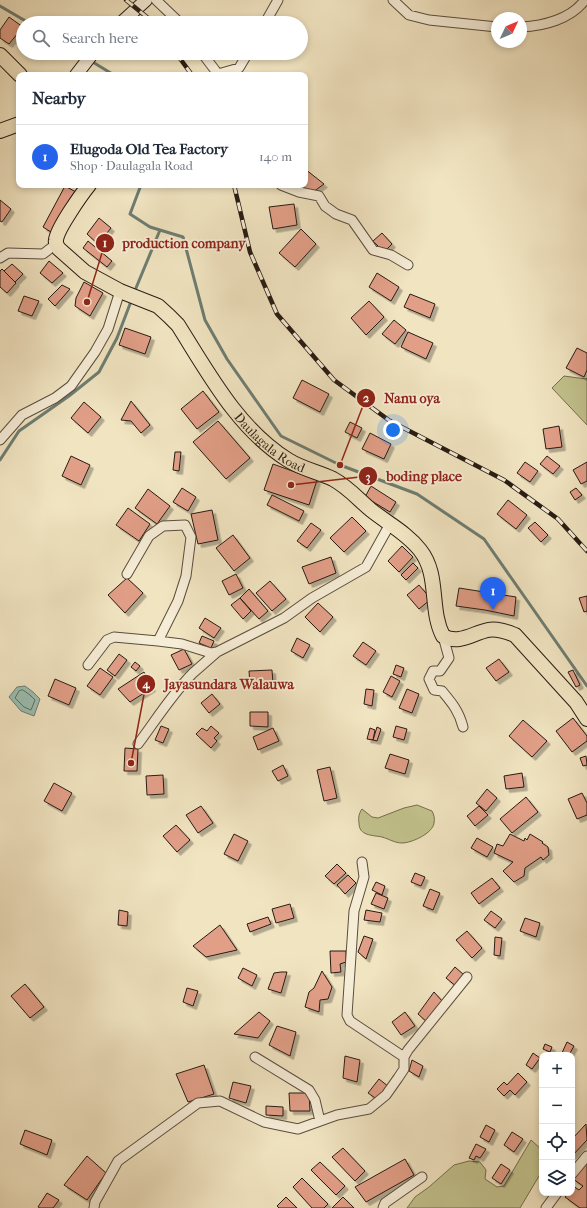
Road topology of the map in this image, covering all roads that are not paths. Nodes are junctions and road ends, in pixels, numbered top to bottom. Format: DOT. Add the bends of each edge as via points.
graph roads {
  1 [pos="146,0"];
  2 [pos="156,0"];
  3 [pos="278,0"];
  4 [pos="393,0"];
  5 [pos="585,0"];
  6 [pos="129,16"];
  7 [pos="173,16"];
  8 [pos="269,16"];
  9 [pos="491,26"];
  10 [pos="527,26"];
  11 [pos="0,55"];
  12 [pos="88,60"];
  13 [pos="207,60"];
  14 [pos="244,60"];
  15 [pos="17,72"];
  16 [pos="78,72"];
  17 [pos="216,72"];
  18 [pos="227,72"];
  19 [pos="16,125"];
  20 [pos="0,131"];
  21 [pos="87,188"];
  22 [pos="289,188"];
  23 [pos="56,244"];
  24 [pos="0,258"];
  25 [pos="408,265"];
  26 [pos="120,291"];
  27 [pos="0,440"];
  28 [pos="390,524"];
  29 [pos="127,574"];
  30 [pos="443,636"];
  31 [pos="158,641"];
  32 [pos="217,652"];
  33 [pos="88,665"];
  34 [pos="587,719"];
  35 [pos="463,726"];
  36 [pos="138,744"];
  37 [pos="362,862"];
  38 [pos="467,977"];
  39 [pos="255,1057"];
  40 [pos="404,1057"];
  41 [pos="320,1121"];
  42 [pos="587,1156"];
  43 [pos="575,1170"];
  44 [pos="422,1177"];
  45 [pos="555,1196"];
  46 [pos="94,1208"];
  47 [pos="383,1208"];
  48 [pos="546,1208"];
  1 -- 6 [label="main road"];
  2 -- 7 [label="street"];
  3 -- 8 [label="street"];
  4 -- 9 [label="street" via="409,16"];
  5 -- 10 [label="street" via="567,16"];
  11 -- 15 [label="main road"];
  12 -- 16 [label="main road"];
  13 -- 17 [label="street"];
  14 -- 18 [label="street" via="239,68"];
  19 -- 20 [label="main road"];
  21 -- 23 [label="main road" via="73,206 57,236"];
  22 -- 25 [label="street" via="319,196 325,206 336,214 352,220 373,250 391,255"];
  23 -- 24 [label="street" via="43,254 8,253"];
  23 -- 26 [label="main road, Daulagala Road" via="85,272"];
  26 -- 27 [label="street" via="108,329 71,386 55,398 22,415"];
  26 -- 28 [label="main road, Daulagala Road" via="158,306 178,325 223,396 245,424 262,440 289,461 347,487"];
  28 -- 30 [label="main road, Daulagala Road" via="421,550 432,572 438,621"];
  28 -- 32 [label="street" via="366,567 312,598 284,618"];
  29 -- 31 [label="street" via="149,536 163,526 185,525 191,537 186,576 178,601"];
  30 -- 34 [label="main road" via="454,640 489,630 503,631 515,636 576,702"];
  30 -- 35 [label="street" via="449,658 440,671 433,671 429,679 434,690 442,691 451,702 460,715"];
  31 -- 32 [label="street" via="182,644 211,653"];
  31 -- 33 [label="street" via="114,637 107,640"];
  32 -- 36 [label="street" via="182,686"];
  37 -- 40 [label="street" via="364,877 354,911 347,1016 350,1021"];
  38 -- 40 [label="street"];
  39 -- 41 [label="street" via="309,1090 315,1100"];
  40 -- 41 [label="street" via="404,1069 398,1078 386,1095 369,1109"];
  41 -- 46 [label="street" via="298,1129 264,1122 220,1101 198,1103 118,1161"];
  42 -- 43 [label="street"];
  44 -- 47 [label="street" via="385,1203"];
  45 -- 48 [label="street"];
}
